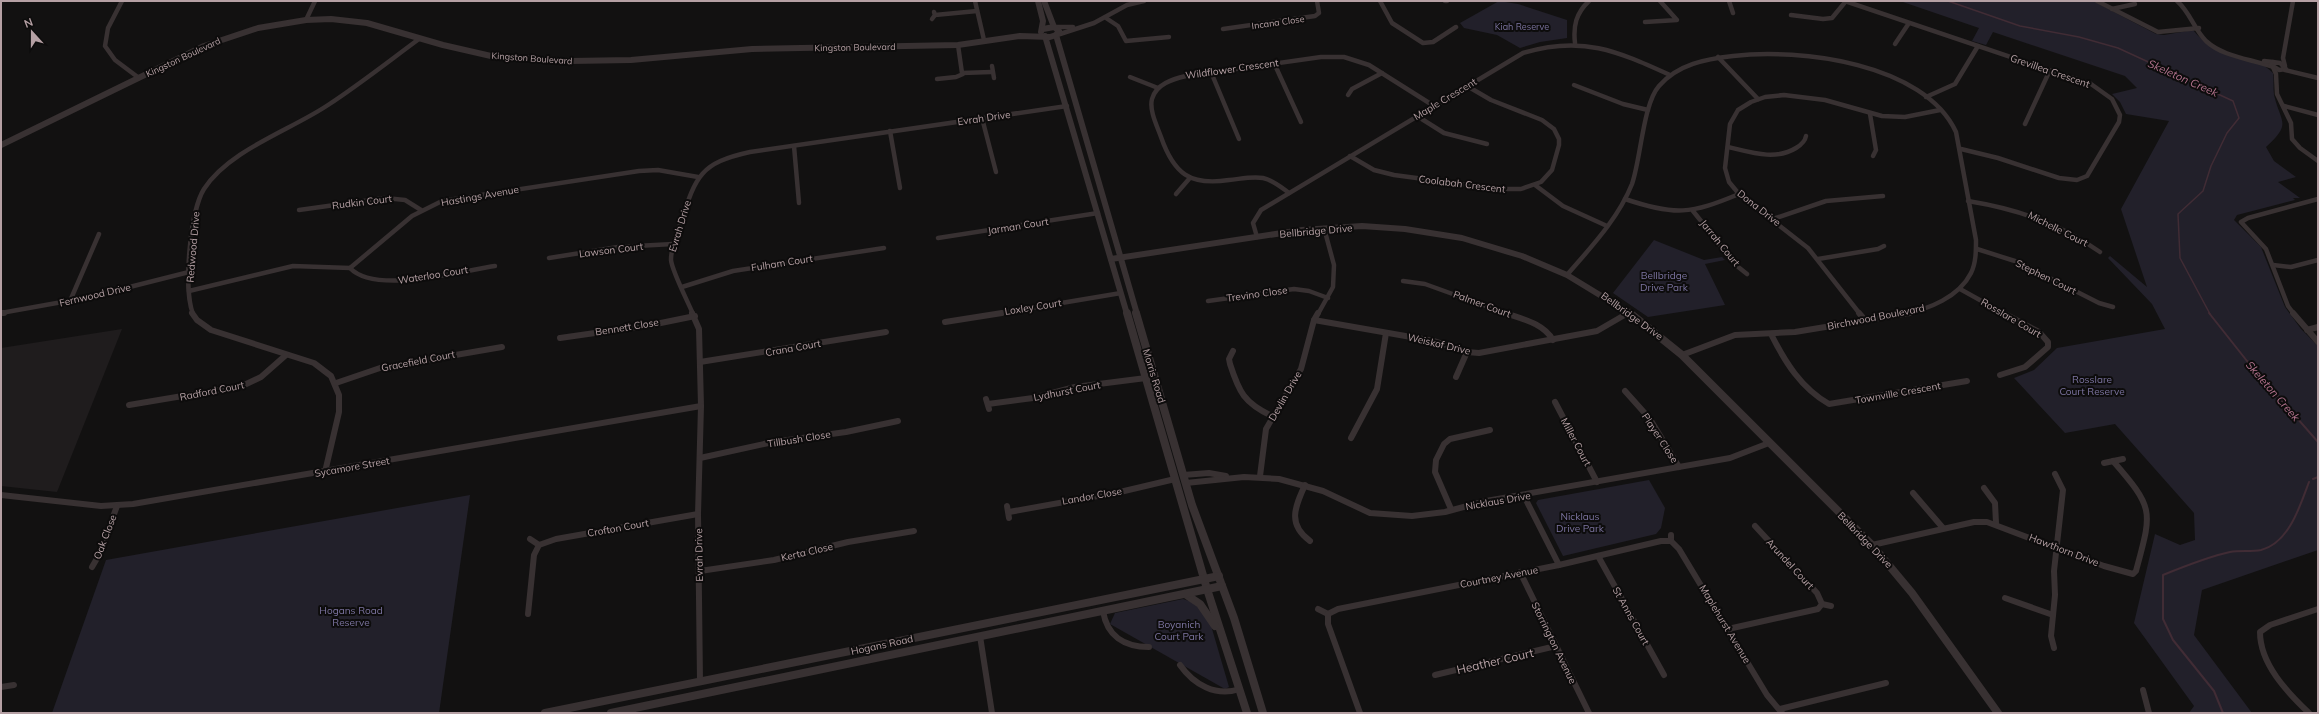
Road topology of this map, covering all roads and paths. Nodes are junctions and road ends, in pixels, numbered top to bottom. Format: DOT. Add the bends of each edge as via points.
graph roads {
  1 [pos="122,1"];
  2 [pos="315,1"];
  3 [pos="975,1"];
  4 [pos="1038,1"];
  5 [pos="1044,1"];
  6 [pos="1122,1"];
  7 [pos="1144,1"];
  8 [pos="1317,1"];
  9 [pos="1380,1"];
  10 [pos="1660,1"];
  11 [pos="1729,1"];
  12 [pos="1846,1"];
  13 [pos="2097,1"];
  14 [pos="2177,1"];
  15 [pos="2293,1"];
  16 [pos="1587,2"];
  17 [pos="2135,4"];
  18 [pos="1126,6"];
  19 [pos="2112,9"];
  20 [pos="977,11"];
  21 [pos="1733,13"];
  22 [pos="934,15"];
  23 [pos="1791,15"];
  24 [pos="1106,18"];
  25 [pos="306,20"];
  26 [pos="1645,22"];
  27 [pos="1909,23"];
  28 [pos="1055,27"];
  29 [pos="1082,27"];
  30 [pos="1456,27"];
  31 [pos="2199,28"];
  32 [pos="1223,29"];
  33 [pos="1043,32"];
  34 [pos="1056,35"];
  35 [pos="1169,36"];
  36 [pos="419,39"];
  37 [pos="984,40"];
  38 [pos="1576,43"];
  39 [pos="958,44"];
  40 [pos="1896,44"];
  41 [pos="1978,46"];
  42 [pos="1718,57"];
  43 [pos="2283,58"];
  44 [pos="1274,63"];
  45 [pos="2273,65"];
  46 [pos="992,66"];
  47 [pos="2284,68"];
  48 [pos="2050,70"];
  49 [pos="991,72"];
  50 [pos="1212,72"];
  51 [pos="1382,73"];
  52 [pos="963,74"];
  53 [pos="2276,74"];
  54 [pos="1670,75"];
  55 [pos="1130,77"];
  56 [pos="139,78"];
  57 [pos="994,78"];
  58 [pos="2318,78"];
  59 [pos="938,79"];
  60 [pos="1574,84"];
  61 [pos="1467,86"];
  62 [pos="1158,88"];
  63 [pos="1348,95"];
  64 [pos="1926,97"];
  65 [pos="1758,99"];
  66 [pos="1075,104"];
  67 [pos="1067,106"];
  68 [pos="1434,106"];
  69 [pos="2284,106"];
  70 [pos="1648,110"];
  71 [pos="1940,110"];
  72 [pos="1870,114"];
  73 [pos="2318,115"];
  74 [pos="1417,116"];
  75 [pos="982,118"];
  76 [pos="1302,122"];
  77 [pos="2025,124"];
  78 [pos="890,131"];
  79 [pos="1806,136"];
  80 [pos="1239,139"];
  81 [pos="1487,144"];
  82 [pos="1,145"];
  83 [pos="794,146"];
  84 [pos="1728,147"];
  85 [pos="1961,149"];
  86 [pos="1350,156"];
  87 [pos="1873,156"];
  88 [pos="2318,161"];
  89 [pos="996,172"];
  90 [pos="698,177"];
  91 [pos="1189,179"];
  92 [pos="1535,185"];
  93 [pos="900,188"];
  94 [pos="1289,193"];
  95 [pos="1176,194"];
  96 [pos="1739,194"];
  97 [pos="1882,196"];
  98 [pos="2318,199"];
  99 [pos="1625,200"];
  100 [pos="1968,201"];
  101 [pos="800,203"];
  102 [pos="300,210"];
  103 [pos="421,210"];
  104 [pos="1694,211"];
  105 [pos="1098,213"];
  106 [pos="1773,220"];
  107 [pos="1607,226"];
  108 [pos="1324,228"];
  109 [pos="99,234"];
  110 [pos="1257,237"];
  111 [pos="938,238"];
  112 [pos="673,244"];
  113 [pos="1884,246"];
  114 [pos="884,248"];
  115 [pos="1978,249"];
  116 [pos="2100,252"];
  117 [pos="549,258"];
  118 [pos="1119,258"];
  119 [pos="1112,259"];
  120 [pos="1818,259"];
  121 [pos="2318,260"];
  122 [pos="2273,265"];
  123 [pos="495,266"];
  124 [pos="350,268"];
  125 [pos="189,272"];
  126 [pos="1747,274"];
  127 [pos="1567,275"];
  128 [pos="1126,282"];
  129 [pos="1403,282"];
  130 [pos="1118,283"];
  131 [pos="682,287"];
  132 [pos="1960,290"];
  133 [pos="189,291"];
  134 [pos="1121,293"];
  135 [pos="1328,298"];
  136 [pos="70,301"];
  137 [pos="1208,301"];
  138 [pos="2113,307"];
  139 [pos="1629,312"];
  140 [pos="1,313"];
  141 [pos="695,316"];
  142 [pos="1314,320"];
  143 [pos="1866,320"];
  144 [pos="945,322"];
  145 [pos="2318,327"];
  146 [pos="2307,330"];
  147 [pos="886,332"];
  148 [pos="1386,333"];
  149 [pos="1771,334"];
  150 [pos="560,338"];
  151 [pos="1553,340"];
  152 [pos="2318,342"];
  153 [pos="502,347"];
  154 [pos="1233,351"];
  155 [pos="1467,352"];
  156 [pos="286,355"];
  157 [pos="1682,355"];
  158 [pos="700,362"];
  159 [pos="2000,375"];
  160 [pos="1456,377"];
  161 [pos="1146,378"];
  162 [pos="1967,381"];
  163 [pos="336,383"];
  164 [pos="1625,391"];
  165 [pos="1555,402"];
  166 [pos="988,404"];
  167 [pos="129,405"];
  168 [pos="701,406"];
  169 [pos="1272,416"];
  170 [pos="898,421"];
  171 [pos="1490,430"];
  172 [pos="1351,438"];
  173 [pos="1769,444"];
  174 [pos="700,458"];
  175 [pos="2123,459"];
  176 [pos="2113,462"];
  177 [pos="2104,463"];
  178 [pos="1679,468"];
  179 [pos="325,472"];
  180 [pos="2055,474"];
  181 [pos="1260,476"];
  182 [pos="1175,478"];
  183 [pos="1184,479"];
  184 [pos="1597,482"];
  185 [pos="1305,486"];
  186 [pos="1984,488"];
  187 [pos="1913,493"];
  188 [pos="1524,496"];
  189 [pos="3,497"];
  190 [pos="117,506"];
  191 [pos="1451,509"];
  192 [pos="1008,512"];
  193 [pos="698,514"];
  194 [pos="1996,523"];
  195 [pos="1755,526"];
  196 [pos="1943,528"];
  197 [pos="914,531"];
  198 [pos="1671,538"];
  199 [pos="530,539"];
  200 [pos="1310,541"];
  201 [pos="539,545"];
  202 [pos="1872,546"];
  203 [pos="2056,547"];
  204 [pos="1598,556"];
  205 [pos="1559,565"];
  206 [pos="92,566"];
  207 [pos="700,570"];
  208 [pos="1520,572"];
  209 [pos="1219,576"];
  210 [pos="1204,579"];
  211 [pos="1222,586"];
  212 [pos="1207,589"];
  213 [pos="1184,594"];
  214 [pos="2005,598"];
  215 [pos="1822,604"];
  216 [pos="1831,606"];
  217 [pos="1318,609"];
  218 [pos="2318,609"];
  219 [pos="1103,611"];
  220 [pos="528,614"];
  221 [pos="1328,614"];
  222 [pos="2053,615"];
  223 [pos="1728,629"];
  224 [pos="980,636"];
  225 [pos="1224,642"];
  226 [pos="1556,646"];
  227 [pos="1149,647"];
  228 [pos="2054,648"];
  229 [pos="1180,665"];
  230 [pos="1435,675"];
  231 [pos="1664,675"];
  232 [pos="700,682"];
  233 [pos="1886,683"];
  234 [pos="14,685"];
  235 [pos="1,687"];
  236 [pos="1240,689"];
  237 [pos="2143,690"];
  238 [pos="700,694"];
  239 [pos="1781,711"];
  240 [pos="546,713"];
  241 [pos="611,713"];
  242 [pos="992,713"];
  243 [pos="1247,713"];
  244 [pos="1263,713"];
  245 [pos="1360,713"];
  246 [pos="1589,713"];
  247 [pos="1998,713"];
  248 [pos="2149,713"];
  249 [pos="2309,713"];
  1 -- 56 [label="street" via="106,32 105,46 112,58"];
  2 -- 25 [label="street"];
  3 -- 20 [label="street"];
  4 -- 33 [label="street, Morris Road"];
  5 -- 28 [label="street"];
  6 -- 18 [label="street"];
  7 -- 18 [label="street"];
  8 -- 32 [label="street, Incana Close" via="1319,13 1316,16"];
  9 -- 30 [label="street" via="1392,23 1423,43 1433,42"];
  10 -- 26 [label="street" via="1677,20"];
  11 -- 21 [label="street"];
  12 -- 23 [label="street" via="1832,18"];
  12 -- 27 [label="street, Grevillea Crescent"];
  13 -- 19 [label="street"];
  14 -- 31 [label="street" via="2191,14"];
  15 -- 43 [label="street"];
  16 -- 38 [label="street" via="1574,23"];
  17 -- 19 [label="street"];
  18 -- 24 [label="street"];
  19 -- 31 [label="street" via="2158,32"];
  20 -- 22 [label="street"];
  20 -- 37 [label="street"];
  24 -- 29 [label="street"];
  24 -- 35 [label="street" via="1118,26 1125,43"];
  25 -- 36 [label="street, Kingston Boulevard" via="356,21"];
  25 -- 56 [label="street, Kingston Boulevard" via="258,28 222,39"];
  27 -- 40 [label="street"];
  27 -- 41 [label="street, Grevillea Crescent"];
  28 -- 29 [label="street"];
  28 -- 33 [label="street"];
  28 -- 34 [label="street, Morris Road" via="1059,31"];
  29 -- 34 [label="street"];
  31 -- 45 [label="street" via="2206,41 2216,47"];
  33 -- 34 [label="street"];
  33 -- 37 [label="street, Kingston Boulevard"];
  33 -- 67 [label="street, Morris Road"];
  34 -- 66 [label="street, Morris Road"];
  36 -- 39 [label="street, Kingston Boulevard" via="492,56 571,62 631,60 752,49"];
  36 -- 125 [label="street, Redwood Drive" via="330,104 239,157 212,178 204,188 195,209"];
  37 -- 39 [label="street, Kingston Boulevard"];
  38 -- 54 [label="street, Maple Crescent" via="1617,52"];
  38 -- 61 [label="street, Maple Crescent" via="1538,47"];
  39 -- 52 [label="street" via="960,71"];
  41 -- 48 [label="street, Grevillea Crescent"];
  41 -- 64 [label="street" via="1955,84"];
  42 -- 54 [label="street, Birchwood Boulevard" via="1693,64"];
  42 -- 64 [label="street, Birchwood Boulevard" via="1765,51 1819,56 1883,75"];
  42 -- 65 [label="street"];
  43 -- 45 [label="street"];
  43 -- 47 [label="street"];
  44 -- 50 [label="street, Wildflower Crescent"];
  44 -- 51 [label="street, Wildflower Crescent" via="1337,56 1363,62"];
  44 -- 76 [label="street"];
  45 -- 47 [label="street"];
  45 -- 53 [label="street"];
  46 -- 49 [label="street"];
  47 -- 53 [label="street"];
  47 -- 58 [label="street"];
  48 -- 77 [label="street"];
  48 -- 85 [label="street, Grevillea Crescent" via="2098,88 2111,98 2118,108 2119,122 2087,176 2077,180 2059,178"];
  49 -- 52 [label="street"];
  49 -- 57 [label="street"];
  50 -- 62 [label="street, Wildflower Crescent" via="1177,78"];
  50 -- 80 [label="street"];
  51 -- 63 [label="street" via="1352,89"];
  51 -- 68 [label="street, Wildflower Crescent"];
  52 -- 59 [label="street"];
  53 -- 69 [label="street" via="2277,94"];
  54 -- 70 [label="street, Birchwood Boulevard" via="1651,97"];
  55 -- 62 [label="street"];
  56 -- 82 [label="street, Kingston Boulevard"];
  60 -- 70 [label="street" via="1624,104"];
  61 -- 68 [label="street, Maple Crescent"];
  61 -- 92 [label="street, Coolabah Crescent" via="1491,100 1542,120 1554,129 1559,138 1559,145 1552,170 1546,178"];
  62 -- 91 [label="street" via="1151,107 1175,170"];
  64 -- 71 [label="street, Birchwood Boulevard"];
  65 -- 72 [label="street, Dona Drive" via="1784,94 1811,97"];
  65 -- 84 [label="street, Dona Drive" via="1745,105 1733,116"];
  66 -- 67 [label="street, Evrah Drive"];
  66 -- 118 [label="street, Morris Road"];
  67 -- 75 [label="street, Evrah Drive"];
  67 -- 105 [label="street, Morris Road"];
  68 -- 74 [label="street, Maple Crescent"];
  69 -- 73 [label="street"];
  69 -- 88 [label="street" via="2291,123 2291,137 2294,143"];
  70 -- 99 [label="street, Birchwood Boulevard" via="1638,164"];
  71 -- 72 [label="street, Dona Drive" via="1905,117"];
  71 -- 85 [label="street, Birchwood Boulevard" via="1952,124"];
  72 -- 87 [label="street" via="1876,150"];
  74 -- 81 [label="street" via="1444,133"];
  74 -- 86 [label="street, Maple Crescent"];
  75 -- 78 [label="street, Evrah Drive"];
  75 -- 89 [label="street"];
  78 -- 83 [label="street, Evrah Drive"];
  78 -- 93 [label="street"];
  79 -- 84 [label="street" via="1804,142 1792,152 1782,155 1768,155"];
  83 -- 90 [label="street, Evrah Drive" via="729,157 710,166"];
  83 -- 101 [label="street"];
  84 -- 96 [label="street, Dona Drive" via="1726,175"];
  85 -- 100 [label="street, Birchwood Boulevard" via="1960,165"];
  86 -- 92 [label="street, Coolabah Crescent" via="1374,170 1394,175 1500,189 1521,189"];
  86 -- 94 [label="street, Maple Crescent"];
  90 -- 103 [label="street, Hastings Avenue" via="658,170 639,171 456,198"];
  90 -- 112 [label="street, Evrah Drive"];
  91 -- 94 [label="street" via="1211,182 1264,178"];
  91 -- 95 [label="street"];
  92 -- 107 [label="street" via="1563,206"];
  94 -- 110 [label="street, Maple Crescent" via="1256,214 1252,223"];
  96 -- 104 [label="street"];
  96 -- 106 [label="street, Dona Drive"];
  97 -- 106 [label="street" via="1817,202"];
  98 -- 122 [label="street" via="2242,220 2244,227 2266,249"];
  99 -- 104 [label="street" via="1661,212"];
  99 -- 107 [label="street, Birchwood Boulevard"];
  100 -- 115 [label="street, Birchwood Boulevard"];
  100 -- 116 [label="street, Michelle Court" via="2020,210 2079,236"];
  102 -- 103 [label="street, Rudkin Court" via="385,198 405,200"];
  103 -- 124 [label="street, Hastings Avenue"];
  104 -- 126 [label="street, Jarrah Court" via="1737,266"];
  105 -- 111 [label="street, Jarman Court"];
  105 -- 119 [label="street, Morris Road"];
  106 -- 120 [label="street, Dona Drive" via="1794,235"];
  107 -- 127 [label="street, Birchwood Boulevard"];
  108 -- 110 [label="street, Bellbridge Drive"];
  108 -- 127 [label="street, Bellbridge Drive" via="1385,227 1442,234 1493,246"];
  108 -- 135 [label="street, Devlin Drive" via="1334,265 1333,287"];
  109 -- 136 [label="street"];
  110 -- 118 [label="street, Bellbridge Drive"];
  112 -- 117 [label="street, Lawson Court" via="618,247"];
  112 -- 131 [label="street, Evrah Drive" via="672,265"];
  113 -- 120 [label="street" via="1878,250"];
  114 -- 131 [label="street, Fulham Court" via="732,271"];
  115 -- 132 [label="street, Birchwood Boulevard" via="1974,270"];
  115 -- 138 [label="street, Stephen Court" via="2018,262 2099,303"];
  118 -- 119 [label="street, Bellbridge Drive"];
  118 -- 128 [label="street, Morris Road"];
  119 -- 130 [label="street, Morris Road"];
  120 -- 143 [label="street, Dona Drive"];
  121 -- 122 [label="street" via="2291,267"];
  122 -- 146 [label="street" via="2283,297"];
  123 -- 124 [label="street, Waterloo Court" via="395,282 359,276"];
  124 -- 133 [label="street" via="293,266"];
  125 -- 133 [label="street, Redwood Drive"];
  125 -- 136 [label="street, Fernwood Drive"];
  127 -- 139 [label="street, Bellbridge Drive"];
  128 -- 130 [label="street"];
  128 -- 183 [label="street, Morris Road"];
  129 -- 151 [label="street, Palmer Court" via="1425,284 1534,323 1548,331"];
  130 -- 134 [label="street, Morris Road"];
  131 -- 141 [label="street, Evrah Drive"];
  132 -- 143 [label="street, Birchwood Boulevard" via="1936,305 1918,311"];
  132 -- 159 [label="street, Rosslare Court" via="2039,332 2048,342 2048,347 2025,367"];
  133 -- 156 [label="street, Redwood Drive" via="189,309 201,325"];
  134 -- 144 [label="street, Loxley Court"];
  134 -- 161 [label="street, Morris Road"];
  135 -- 137 [label="street, Trevino Close" via="1294,288"];
  135 -- 142 [label="street, Devlin Drive"];
  136 -- 140 [label="street, Fernwood Drive"];
  139 -- 151 [label="street, Weiskof Drive" via="1597,332"];
  139 -- 157 [label="street, Bellbridge Drive"];
  141 -- 150 [label="street, Bennett Close"];
  141 -- 158 [label="street, Evrah Drive" via="699,329"];
  142 -- 148 [label="street, Weiskof Drive"];
  142 -- 169 [label="street, Devlin Drive" via="1301,369"];
  143 -- 149 [label="street, Birchwood Boulevard"];
  145 -- 146 [label="street"];
  146 -- 152 [label="street"];
  147 -- 158 [label="street, Crana Court"];
  148 -- 155 [label="street, Weiskof Drive" via="1434,341"];
  148 -- 172 [label="street" via="1377,389"];
  149 -- 157 [label="street, Birchwood Boulevard" via="1723,338"];
  149 -- 162 [label="street, Townville Crescent" via="1793,372 1828,406"];
  151 -- 155 [label="street, Weiskof Drive" via="1490,352"];
  153 -- 163 [label="street, Gracefield Court" via="380,368"];
  154 -- 169 [label="street" via="1229,359 1241,397 1255,409"];
  155 -- 160 [label="street"];
  156 -- 163 [label="street, Redwood Drive" via="314,363 324,369"];
  156 -- 167 [label="street, Radford Court" via="261,377 242,386"];
  157 -- 173 [label="street, Bellbridge Drive"];
  158 -- 168 [label="street, Evrah Drive"];
  161 -- 166 [label="street, Lydhurst Court"];
  161 -- 182 [label="street, Morris Road"];
  163 -- 179 [label="street" via="339,412"];
  164 -- 178 [label="street, Player Close" via="1650,419"];
  165 -- 184 [label="street, Miller Court"];
  168 -- 174 [label="street, Evrah Drive"];
  168 -- 179 [label="street, Sycamore Street"];
  169 -- 181 [label="street, Devlin Drive" via="1264,442"];
  170 -- 174 [label="street, Tillbush Close" via="846,432 773,442"];
  171 -- 191 [label="street" via="1450,439 1444,444 1436,460 1435,472"];
  173 -- 178 [label="street, Nicklaus Drive" via="1730,458"];
  173 -- 202 [label="street, Bellbridge Drive"];
  174 -- 193 [label="street, Evrah Drive"];
  175 -- 176 [label="street"];
  176 -- 177 [label="street"];
  176 -- 203 [label="street, Hawthorn Drive" via="2139,491 2149,512 2149,522 2135,572 2124,573"];
  178 -- 184 [label="street, Nicklaus Drive"];
  179 -- 190 [label="street, Sycamore Street"];
  180 -- 203 [label="street" via="2063,490"];
  181 -- 183 [label="street, Nicklaus Drive" via="1228,477 1207,481"];
  181 -- 185 [label="street, Nicklaus Drive"];
  182 -- 183 [label="street"];
  182 -- 192 [label="street, Landor Close" via="1120,492"];
  182 -- 210 [label="street, Morris Road"];
  183 -- 209 [label="street, Morris Road"];
  184 -- 188 [label="street, Nicklaus Drive"];
  185 -- 191 [label="street, Nicklaus Drive" via="1321,490 1383,516 1420,515"];
  185 -- 200 [label="street" via="1294,518 1297,530"];
  186 -- 194 [label="street" via="1994,503"];
  187 -- 196 [label="street"];
  188 -- 191 [label="street, Nicklaus Drive"];
  188 -- 205 [label="street"];
  189 -- 190 [label="street, Sycamore Street"];
  190 -- 206 [label="street, Oak Close" via="99,555"];
  193 -- 201 [label="street, Crofton Court" via="556,539"];
  193 -- 207 [label="street, Evrah Drive"];
  194 -- 196 [label="street, Hawthorn Drive" via="1981,522"];
  194 -- 203 [label="street, Hawthorn Drive"];
  195 -- 215 [label="street, Arundel Court" via="1817,593"];
  196 -- 202 [label="street, Hawthorn Drive" via="1883,541"];
  197 -- 207 [label="street, Kerta Close" via="848,542 774,560"];
  198 -- 204 [label="street, Courtney Avenue"];
  198 -- 223 [label="street, Maplehurst Avenue"];
  199 -- 201 [label="street"];
  201 -- 220 [label="street" via="534,555"];
  202 -- 247 [label="street, Bellbridge Drive" via="1912,593"];
  203 -- 222 [label="street"];
  204 -- 205 [label="street, Courtney Avenue"];
  204 -- 231 [label="street, St Anns Court"];
  205 -- 208 [label="street, Courtney Avenue"];
  207 -- 232 [label="street, Evrah Drive"];
  208 -- 221 [label="street, Courtney Avenue" via="1338,609"];
  208 -- 226 [label="street, Storrington Avenue"];
  209 -- 210 [label="street, Hogans Road"];
  209 -- 211 [label="street, Morris Road"];
  210 -- 212 [label="street, Morris Road"];
  210 -- 232 [label="street, Hogans Road"];
  211 -- 212 [label="street, Hogans Road"];
  211 -- 244 [label="street, Morris Road"];
  212 -- 213 [label="street, Hogans Road"];
  212 -- 225 [label="street, Morris Road"];
  213 -- 219 [label="street, Hogans Road"];
  213 -- 225 [label="street" via="1200,604"];
  214 -- 222 [label="street"];
  215 -- 216 [label="street"];
  215 -- 223 [label="street" via="1818,609"];
  217 -- 221 [label="street"];
  218 -- 249 [label="street" via="2270,625 2260,632 2258,639 2266,658 2284,686"];
  219 -- 224 [label="street, Hogans Road"];
  219 -- 227 [label="street" via="1106,625 1113,634 1134,645"];
  221 -- 245 [label="street" via="1328,624"];
  222 -- 228 [label="street" via="2051,636"];
  223 -- 239 [label="street, Maplehurst Avenue" via="1768,695"];
  224 -- 238 [label="street, Hogans Road"];
  224 -- 242 [label="street"];
  225 -- 236 [label="street, Morris Road"];
  226 -- 230 [label="street, Heather Court"];
  226 -- 246 [label="street, Storrington Avenue"];
  229 -- 236 [label="street" via="1188,676 1214,690 1221,692"];
  232 -- 238 [label="street"];
  232 -- 240 [label="street, Hogans Road"];
  233 -- 239 [label="street"];
  234 -- 235 [label="street"];
  236 -- 243 [label="street, Morris Road"];
  237 -- 248 [label="street"];
  238 -- 241 [label="street, Hogans Road"];
}
